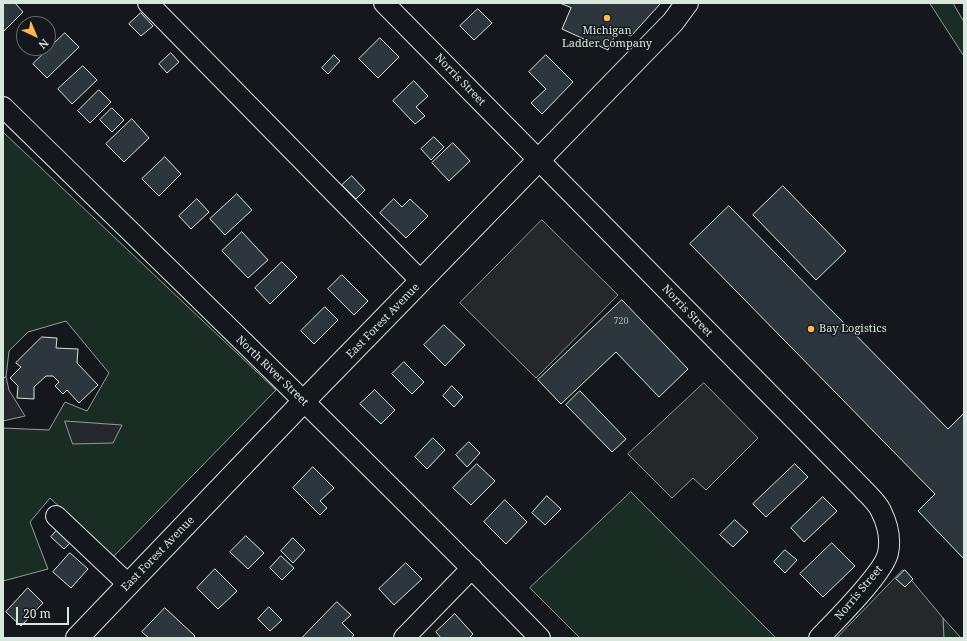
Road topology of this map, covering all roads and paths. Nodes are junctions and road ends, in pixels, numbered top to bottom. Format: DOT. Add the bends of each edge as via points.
graph roads {
  1 [pos="148,3"];
  2 [pos="384,3"];
  3 [pos="687,3"];
  4 [pos="3,107"];
  5 [pos="539,161"];
  6 [pos="421,281"];
  7 [pos="303,402"];
  8 [pos="56,516"];
  9 [pos="472,568"];
  10 [pos="129,585"];
  11 [pos="77,638"];
  12 [pos="404,638"];
  13 [pos="540,638"];
  14 [pos="818,638"];
  1 -- 6 [label="street"];
  2 -- 5 [label="street, Norris Street"];
  3 -- 5 [label="main road, East Forest Avenue" via="674,22"];
  4 -- 7 [label="street, North River Street"];
  5 -- 6 [label="main road, East Forest Avenue"];
  5 -- 14 [label="street, Norris Street" via="880,509 888,532 888,553 884,563 837,620"];
  6 -- 7 [label="main road, East Forest Avenue"];
  7 -- 9 [label="street, North River Street"];
  7 -- 10 [label="main road, East Forest Avenue"];
  8 -- 10 [label="street"];
  9 -- 12 [label="street"];
  9 -- 13 [label="street, North River Street"];
  10 -- 11 [label="main road, East Forest Avenue"];
}
